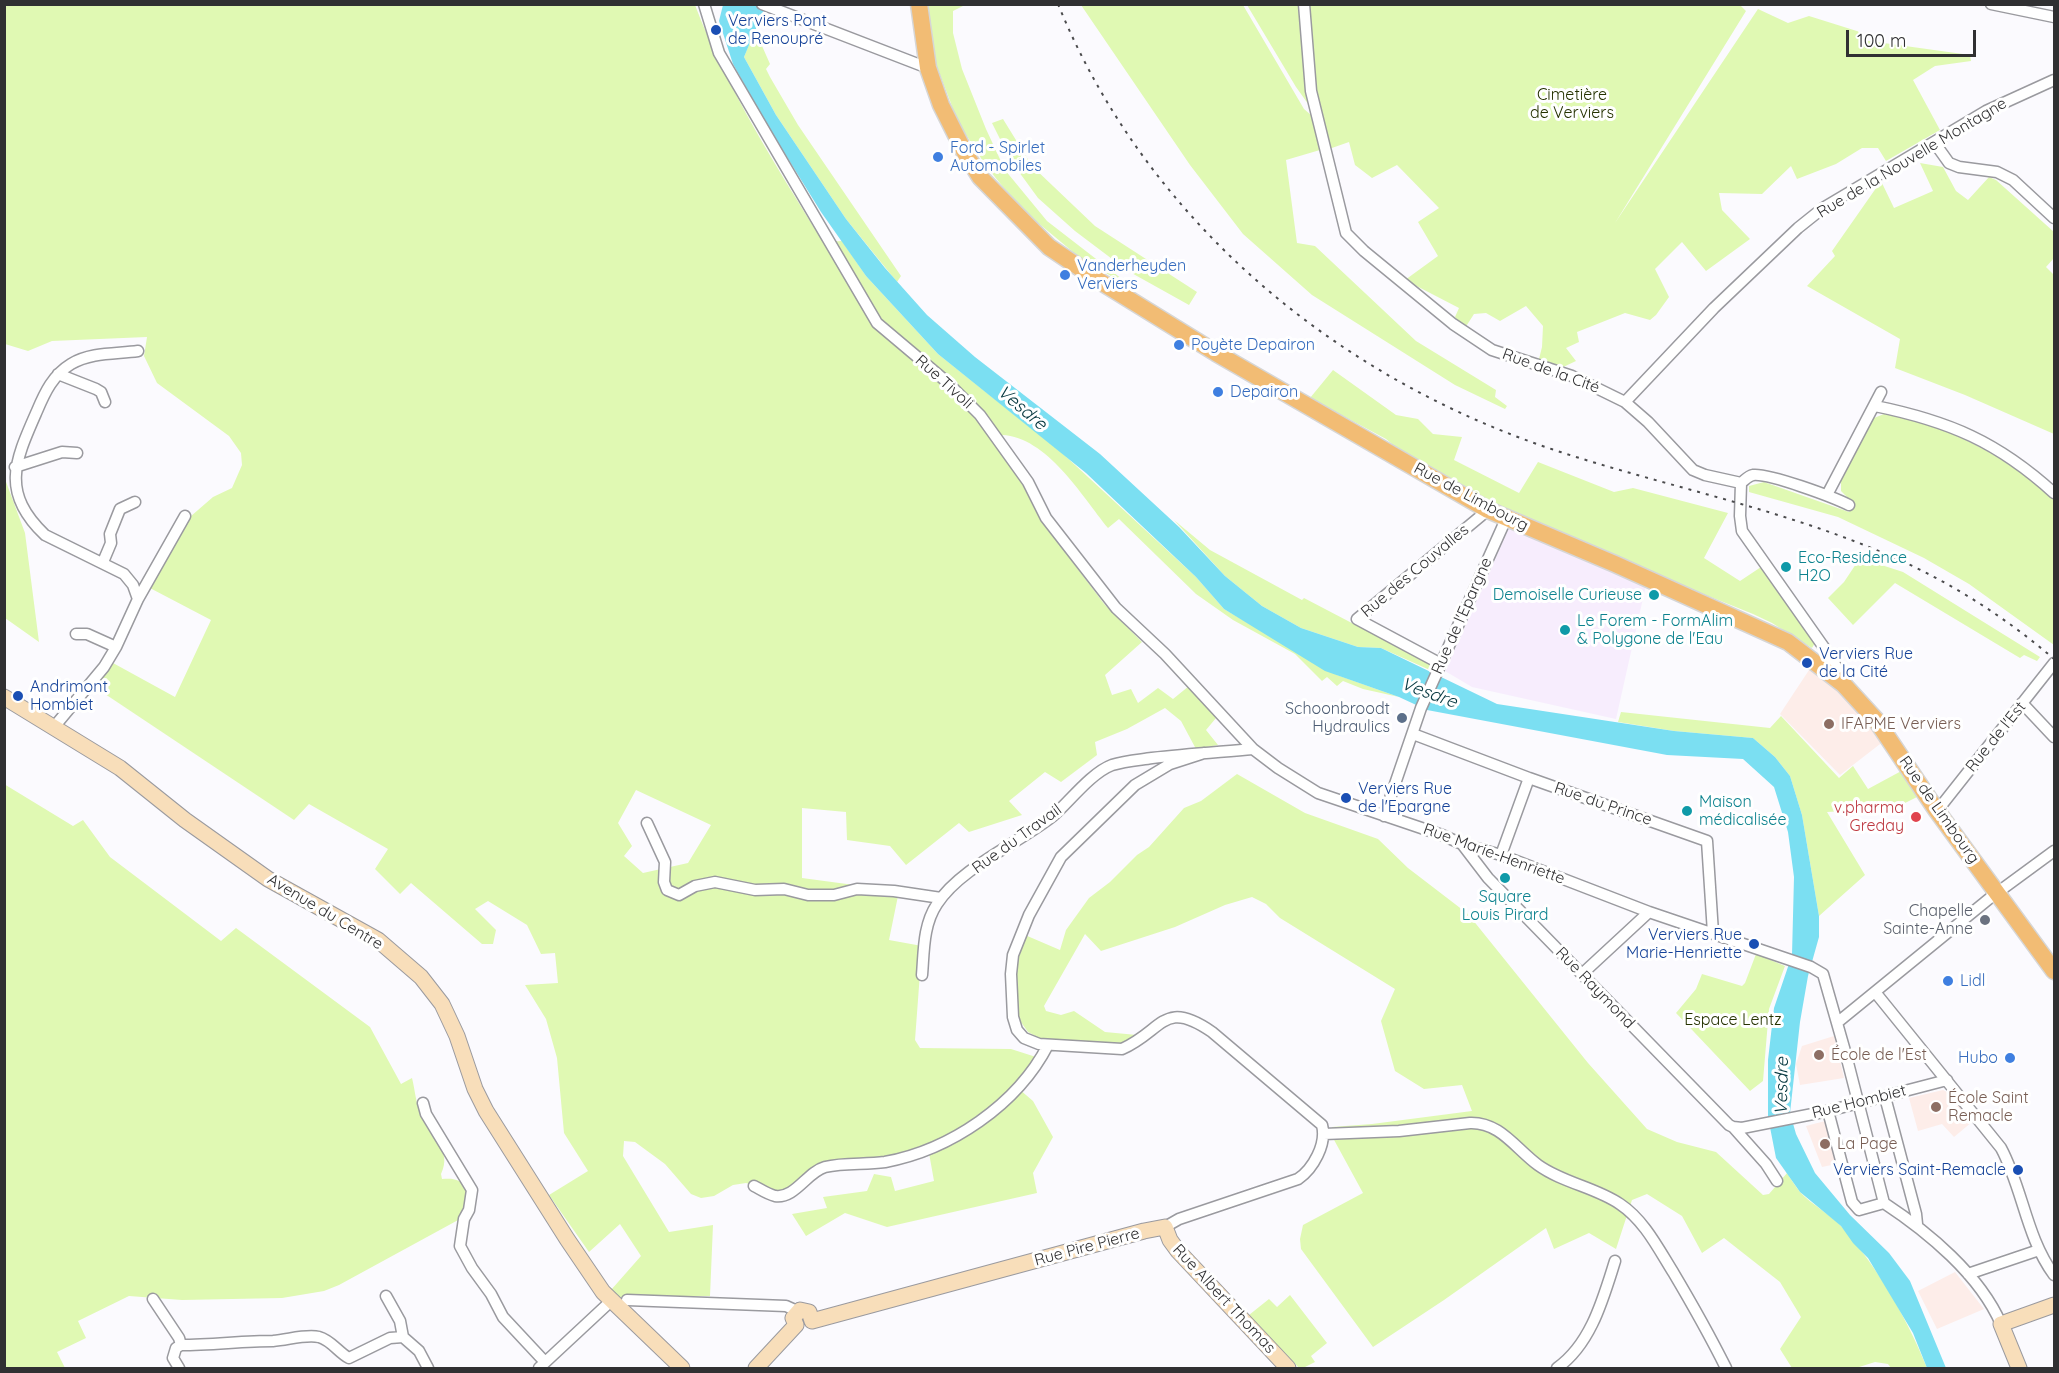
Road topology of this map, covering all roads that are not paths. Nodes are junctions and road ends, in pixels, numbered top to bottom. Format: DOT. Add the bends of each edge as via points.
graph roads {
  1 [pos="704,4"];
  2 [pos="919,4"];
  3 [pos="1304,4"];
  4 [pos="1991,4"];
  5 [pos="765,6"];
  6 [pos="2055,17"];
  7 [pos="928,69"];
  8 [pos="2055,80"];
  9 [pos="1934,142"];
  10 [pos="2055,218"];
  11 [pos="138,351"];
  12 [pos="58,374"];
  13 [pos="1881,392"];
  14 [pos="105,402"];
  15 [pos="1625,402"];
  16 [pos="1875,406"];
  17 [pos="77,453"];
  18 [pos="15,467"];
  19 [pos="1741,483"];
  20 [pos="2055,493"];
  21 [pos="1827,495"];
  22 [pos="135,502"];
  23 [pos="1850,505"];
  24 [pos="1488,510"];
  25 [pos="185,516"];
  26 [pos="1506,519"];
  27 [pos="103,562"];
  28 [pos="138,599"];
  29 [pos="76,634"];
  30 [pos="116,647"];
  31 [pos="2055,663"];
  32 [pos="1440,666"];
  33 [pos="1844,685"];
  34 [pos="4,697"];
  35 [pos="2022,703"];
  36 [pos="54,727"];
  37 [pos="1233,728"];
  38 [pos="1413,734"];
  39 [pos="2055,736"];
  40 [pos="1253,749"];
  41 [pos="1204,753"];
  42 [pos="1528,778"];
  43 [pos="1937,811"];
  44 [pos="1384,816"];
  45 [pos="648,823"];
  46 [pos="1462,844"];
  47 [pos="2055,851"];
  48 [pos="1501,855"];
  49 [pos="1998,893"];
  50 [pos="941,898"];
  51 [pos="1649,912"];
  52 [pos="1713,933"];
  53 [pos="2055,971"];
  54 [pos="1582,974"];
  55 [pos="922,975"];
  56 [pos="1875,992"];
  57 [pos="1838,1022"];
  58 [pos="1048,1045"];
  59 [pos="1947,1080"];
  60 [pos="1885,1097"];
  61 [pos="423,1103"];
  62 [pos="1859,1104"];
  63 [pos="1828,1111"];
  64 [pos="1733,1127"];
  65 [pos="1323,1130"];
  66 [pos="1777,1181"];
  67 [pos="754,1186"];
  68 [pos="1884,1203"];
  69 [pos="1917,1224"];
  70 [pos="1165,1227"];
  71 [pos="2039,1250"];
  72 [pos="1615,1261"];
  73 [pos="1968,1274"];
  74 [pos="2055,1275"];
  75 [pos="386,1296"];
  76 [pos="153,1299"];
  77 [pos="627,1300"];
  78 [pos="611,1301"];
  79 [pos="2055,1305"];
  80 [pos="796,1318"];
  81 [pos="2001,1324"];
  82 [pos="403,1337"];
  83 [pos="181,1345"];
  84 [pos="542,1365"];
  85 [pos="179,1368"];
  86 [pos="428,1368"];
  87 [pos="682,1368"];
  88 [pos="756,1368"];
  89 [pos="1288,1368"];
  90 [pos="1557,1368"];
  91 [pos="1726,1368"];
  92 [pos="2019,1368"];
  1 -- 37 [label="street, Rue Tivoli" via="719,53 877,323 980,415 1028,482 1046,518 1116,608"];
  2 -- 7 [label="main road, Rue de Limbourg"];
  3 -- 15 [label="street, Rue de la Cité" via="1311,91 1346,233 1453,324 1492,350 1572,376"];
  4 -- 6 [label="street"];
  5 -- 7 [label="street"];
  7 -- 24 [label="main road, Rue de Limbourg" via="952,128 980,177 1049,247 1216,353"];
  8 -- 9 [label="street, Rue de la Nouvelle Montagne" via="1986,111"];
  9 -- 10 [label="street" via="1949,163 1997,172 2013,180"];
  9 -- 15 [label="street, Rue de la Nouvelle Montagne" via="1823,208 1798,228 1714,308"];
  11 -- 12 [label="street" via="84,358"];
  12 -- 14 [label="street" via="96,389"];
  12 -- 18 [label="street" via="21,446"];
  13 -- 16 [label="street"];
  15 -- 19 [label="street, Rue de la Cité" via="1693,470"];
  16 -- 20 [label="street" via="1935,420 1969,433 2004,452"];
  16 -- 21 [label="street"];
  17 -- 18 [label="street" via="62,452"];
  18 -- 27 [label="street" via="17,495 34,525 45,535"];
  19 -- 21 [label="street, Rue de la Cité" via="1747,477 1757,476"];
  19 -- 33 [label="street" via="1742,531 1830,656"];
  21 -- 23 [label="street, Rue de la Cité"];
  22 -- 27 [label="street" via="120,509"];
  24 -- 26 [label="main road, Rue de Limbourg"];
  24 -- 32 [label="street, Rue des Couvalles" via="1357,619"];
  25 -- 28 [label="street"];
  26 -- 32 [label="street, Rue de l'Epargne"];
  26 -- 33 [label="main road, Rue de Limbourg" via="1788,642"];
  27 -- 28 [label="street" via="124,574"];
  28 -- 30 [label="street"];
  29 -- 30 [label="street" via="87,634"];
  30 -- 36 [label="street"];
  31 -- 35 [label="street, Rue de l'Est"];
  32 -- 38 [label="street, Rue de l'Epargne"];
  33 -- 43 [label="main road, Rue de Limbourg" via="1876,720"];
  34 -- 36 [label="street, Avenue du Centre"];
  35 -- 39 [label="street"];
  35 -- 43 [label="street, Rue de l'Est"];
  36 -- 78 [label="street, Avenue du Centre" via="120,768 268,879 378,940 421,977 442,1004 486,1112"];
  37 -- 40 [label="street, Rue Marie-Henriette"];
  38 -- 42 [label="street, Rue du Prince"];
  38 -- 44 [label="street, Rue de l'Epargne"];
  40 -- 41 [label="street"];
  40 -- 44 [label="street, Rue Marie-Henriette" via="1318,793"];
  41 -- 50 [label="street, Rue du Travail" via="1110,766 1053,816 969,873"];
  41 -- 58 [label="street" via="1170,764 1135,785 1061,857 1029,915 1013,955 1013,1017 1024,1038"];
  42 -- 48 [label="street"];
  42 -- 52 [label="street, Rue du Prince" via="1707,841"];
  43 -- 49 [label="main road, Rue de Limbourg"];
  44 -- 46 [label="street, Rue Marie-Henriette"];
  45 -- 50 [label="street" via="665,862 667,890 679,895 694,886 715,882 808,895 834,895 857,889"];
  46 -- 48 [label="street, Rue Marie-Henriette"];
  46 -- 54 [label="street, Rue Raymond" via="1488,878"];
  47 -- 49 [label="street"];
  48 -- 51 [label="street, Rue Marie-Henriette"];
  49 -- 53 [label="main road, Rue de Limbourg"];
  49 -- 56 [label="street"];
  50 -- 55 [label="street, Rue du Travail" via="925,935"];
  51 -- 52 [label="street, Rue Marie-Henriette"];
  51 -- 54 [label="street"];
  52 -- 57 [label="street, Rue Marie-Henriette" via="1823,974"];
  54 -- 64 [label="street, Rue Raymond"];
  56 -- 57 [label="street"];
  56 -- 59 [label="street"];
  57 -- 62 [label="street"];
  58 -- 65 [label="street" via="1122,1048 1165,1020 1182,1016 1195,1020"];
  58 -- 67 [label="street" via="1003,1103 943,1142 900,1158 822,1168 780,1196"];
  59 -- 60 [label="street, Rue Hombiet"];
  59 -- 71 [label="street" via="2011,1166"];
  60 -- 62 [label="street, Rue Hombiet"];
  60 -- 69 [label="street"];
  61 -- 84 [label="street" via="472,1191 460,1246 503,1317"];
  62 -- 63 [label="street, Rue Hombiet"];
  62 -- 68 [label="street"];
  63 -- 64 [label="street, Rue Hombiet"];
  63 -- 68 [label="street" via="1852,1202 1859,1210"];
  64 -- 66 [label="street"];
  65 -- 70 [label="street, Rue Pire Pierre" via="1322,1144 1307,1172 1298,1179"];
  65 -- 91 [label="street" via="1399,1131 1470,1123 1492,1126 1538,1164 1608,1197 1638,1220"];
  68 -- 69 [label="street"];
  69 -- 73 [label="street"];
  70 -- 80 [label="street, Rue Pire Pierre" via="812,1322 807,1310"];
  70 -- 89 [label="street, Rue Albert Thomas" via="1178,1251"];
  71 -- 73 [label="street"];
  71 -- 74 [label="street"];
  72 -- 90 [label="street" via="1583,1341"];
  73 -- 81 [label="street" via="1993,1304"];
  75 -- 82 [label="street" via="400,1321"];
  76 -- 83 [label="street"];
  77 -- 80 [label="street" via="786,1306"];
  78 -- 84 [label="street"];
  78 -- 87 [label="street, Avenue du Centre"];
  79 -- 81 [label="street"];
  80 -- 88 [label="street"];
  81 -- 92 [label="street"];
  82 -- 83 [label="street" via="382,1341 349,1358 322,1338 313,1337"];
  82 -- 86 [label="street" via="414,1344"];
  83 -- 85 [label="street" via="173,1358"];
}
